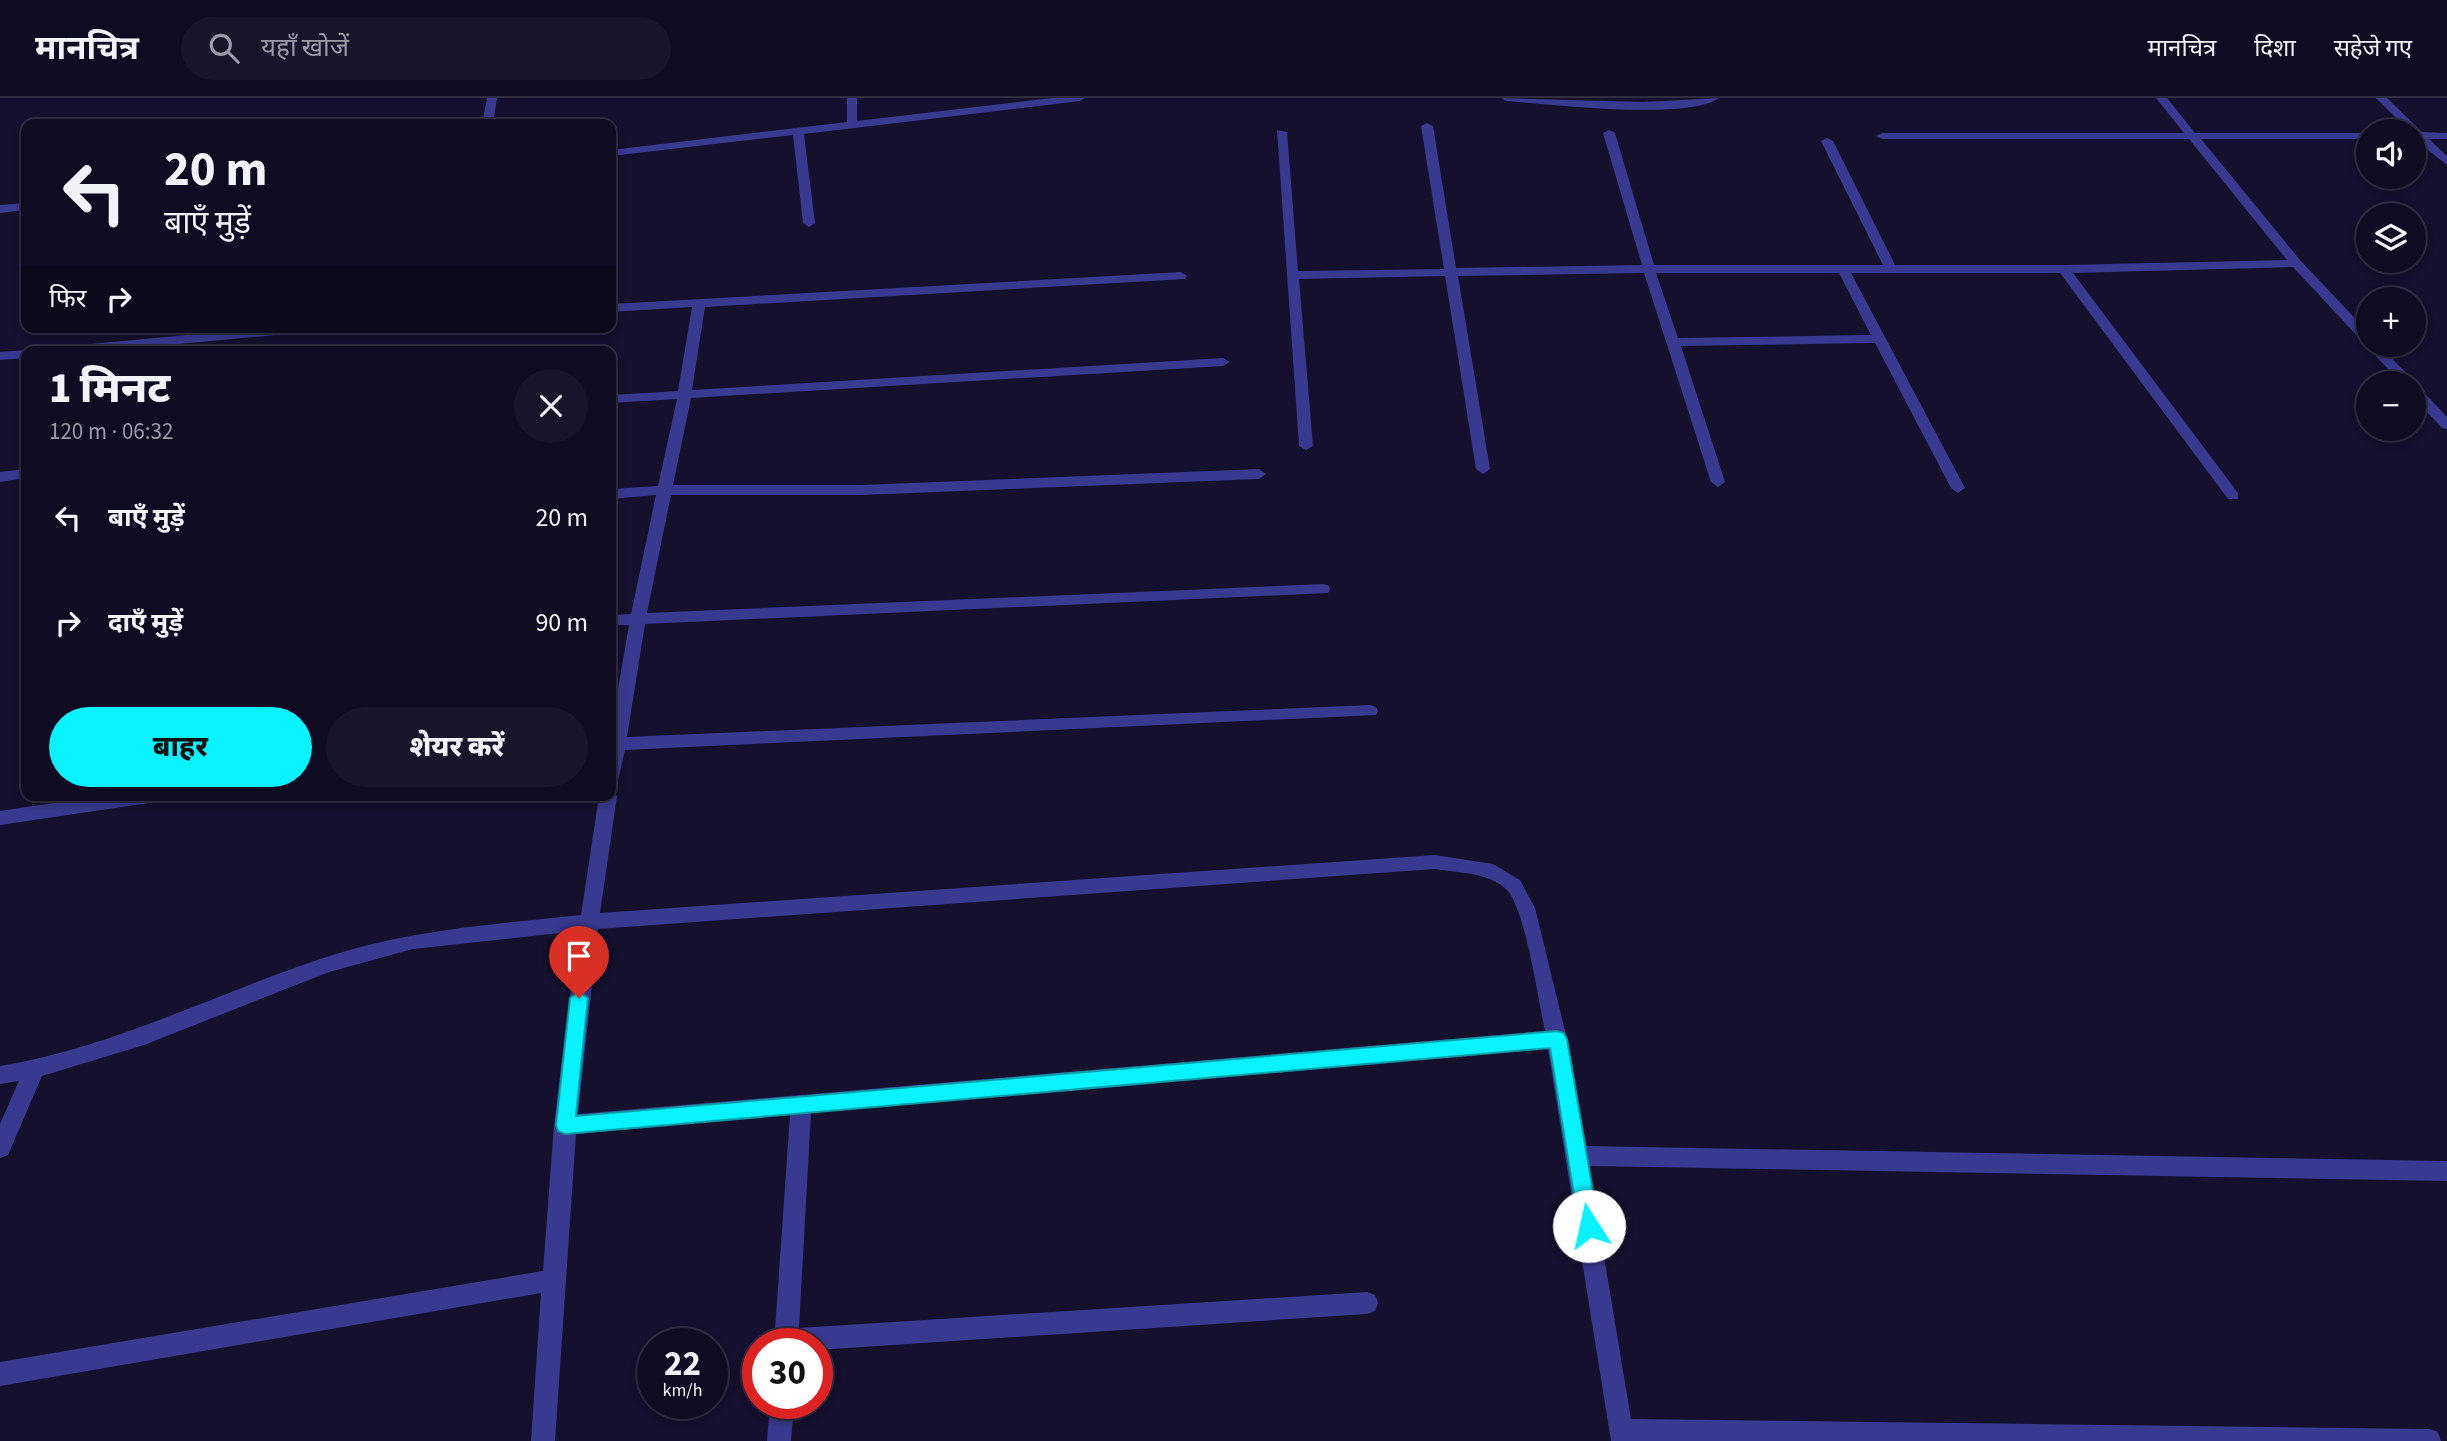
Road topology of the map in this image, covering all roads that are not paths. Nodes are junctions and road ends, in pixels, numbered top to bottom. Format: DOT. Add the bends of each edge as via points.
graph roads {
  1 [pos="492,98"];
  2 [pos="852,98"];
  3 [pos="1080,98"];
  4 [pos="1506,98"];
  5 [pos="1714,98"];
  6 [pos="2161,98"];
  7 [pos="2381,98"];
  8 [pos="992,104"];
  9 [pos="489,119"];
  10 [pos="2401,119"];
  11 [pos="852,126"];
  12 [pos="1427,126"];
  13 [pos="798,132"];
  14 [pos="1281,132"];
  15 [pos="1609,133"];
  16 [pos="2356,135"];
  17 [pos="2426,135"];
  18 [pos="1882,136"];
  19 [pos="2192,136"];
  20 [pos="2447,136"];
  21 [pos="1827,141"];
  22 [pos="2426,144"];
  23 [pos="616,152"];
  24 [pos="2447,162"];
  25 [pos="21,207"];
  26 [pos="0,209"];
  27 [pos="809,223"];
  28 [pos="2296,263"];
  29 [pos="2064,268"];
  30 [pos="1891,269"];
  31 [pos="1648,270"];
  32 [pos="1843,270"];
  33 [pos="1451,272"];
  34 [pos="1293,275"];
  35 [pos="1181,276"];
  36 [pos="699,303"];
  37 [pos="616,308"];
  38 [pos="2356,327"];
  39 [pos="253,333"];
  40 [pos="1878,339"];
  41 [pos="1671,342"];
  42 [pos="113,346"];
  43 [pos="21,354"];
  44 [pos="0,356"];
  45 [pos="2383,357"];
  46 [pos="1223,362"];
  47 [pos="2397,371"];
  48 [pos="685,392"];
  49 [pos="616,399"];
  50 [pos="2426,403"];
  51 [pos="2447,425"];
  52 [pos="1306,446"];
  53 [pos="1483,468"];
  54 [pos="1259,474"];
  55 [pos="21,475"];
  56 [pos="0,477"];
  57 [pos="1717,482"];
  58 [pos="1958,488"];
  59 [pos="662,490"];
  60 [pos="616,494"];
  61 [pos="2233,496"];
  62 [pos="1322,589"];
  63 [pos="638,619"];
  64 [pos="616,620"];
  65 [pos="1370,710"];
  66 [pos="616,734"];
  67 [pos="616,744"];
  68 [pos="117,801"];
  69 [pos="607,801"];
  70 [pos="0,818"];
  71 [pos="587,922"];
  72 [pos="1557,1039"];
  73 [pos="35,1069"];
  74 [pos="0,1075"];
  75 [pos="802,1103"];
  76 [pos="565,1125"];
  77 [pos="0,1147"];
  78 [pos="1577,1156"];
  79 [pos="2447,1171"];
  80 [pos="553,1280"];
  81 [pos="1367,1303"];
  82 [pos="787,1328"];
  83 [pos="833,1339"];
  84 [pos="0,1374"];
  85 [pos="781,1419"];
  86 [pos="1622,1436"];
  87 [pos="543,1441"];
  88 [pos="779,1441"];
  89 [pos="2429,1441"];
  1 -- 9 [label="street"];
  2 -- 11 [label="street"];
  3 -- 8 [label="street"];
  4 -- 5 [label="street" via="1690,104"];
  6 -- 19 [label="street"];
  7 -- 10 [label="street"];
  8 -- 11 [label="street"];
  11 -- 13 [label="street"];
  12 -- 33 [label="street"];
  13 -- 23 [label="street"];
  13 -- 27 [label="street"];
  14 -- 34 [label="street"];
  15 -- 31 [label="street"];
  16 -- 19 [label="street"];
  17 -- 20 [label="street"];
  18 -- 19 [label="street"];
  19 -- 28 [label="street"];
  21 -- 30 [label="street"];
  22 -- 24 [label="street"];
  25 -- 26 [label="street"];
  28 -- 29 [label="street"];
  28 -- 38 [label="street"];
  29 -- 30 [label="street"];
  29 -- 61 [label="street"];
  30 -- 32 [label="street"];
  31 -- 32 [label="street"];
  31 -- 33 [label="street"];
  31 -- 41 [label="street"];
  32 -- 40 [label="street"];
  33 -- 34 [label="street"];
  33 -- 53 [label="street"];
  34 -- 52 [label="street"];
  35 -- 36 [label="street"];
  36 -- 37 [label="street"];
  36 -- 48 [label="street"];
  39 -- 42 [label="street"];
  40 -- 41 [label="street"];
  40 -- 58 [label="street"];
  41 -- 57 [label="street"];
  43 -- 44 [label="street"];
  45 -- 47 [label="street"];
  46 -- 48 [label="street"];
  48 -- 49 [label="street"];
  48 -- 59 [label="street"];
  50 -- 51 [label="street"];
  54 -- 59 [label="street" via="861,490"];
  55 -- 56 [label="street"];
  59 -- 60 [label="street"];
  59 -- 63 [label="street"];
  62 -- 63 [label="street"];
  63 -- 64 [label="street"];
  63 -- 66 [label="street"];
  65 -- 67 [label="street"];
  68 -- 70 [label="street"];
  69 -- 71 [label="street"];
  71 -- 72 [label="street" via="1436,862 1486,869 1513,885 1528,913"];
  71 -- 73 [label="street" via="413,941 366,951 136,1039"];
  71 -- 76 [label="street"];
  72 -- 75 [label="street"];
  72 -- 78 [label="street"];
  73 -- 74 [label="street"];
  73 -- 77 [label="street"];
  75 -- 76 [label="street"];
  75 -- 82 [label="street"];
  76 -- 80 [label="street"];
  78 -- 79 [label="street"];
  78 -- 86 [label="street"];
  80 -- 84 [label="street"];
  80 -- 87 [label="street"];
  81 -- 83 [label="street"];
  85 -- 88 [label="street"];
  86 -- 89 [label="street"];
}
